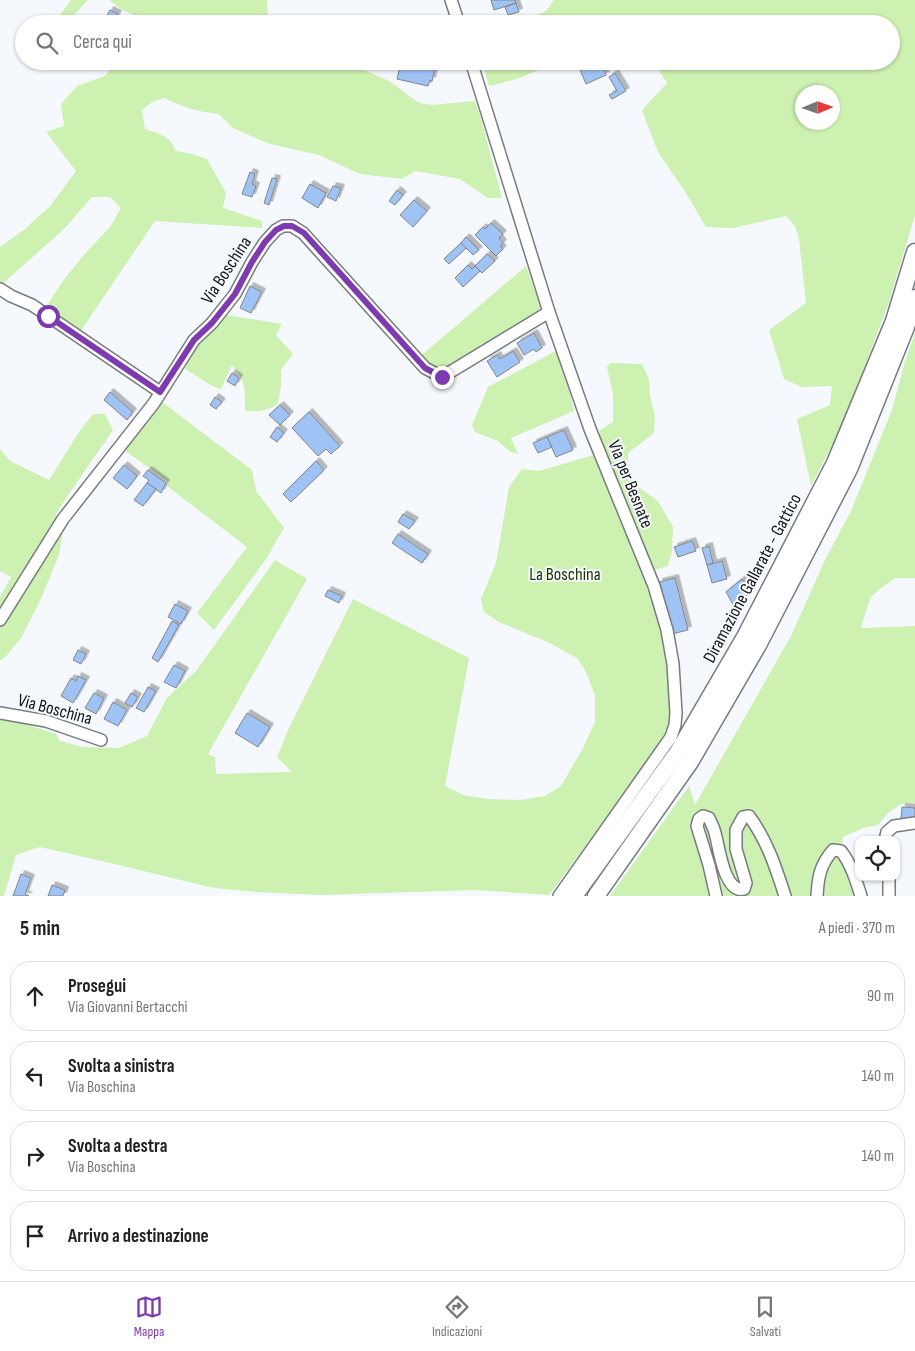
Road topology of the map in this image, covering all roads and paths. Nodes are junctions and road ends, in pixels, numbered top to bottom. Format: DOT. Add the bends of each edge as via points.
graph roads {
  1 [pos="451,0"];
  2 [pos="455,15"];
  3 [pos="474,70"];
  4 [pos="915,252"];
  5 [pos="0,289"];
  6 [pos="915,298"];
  7 [pos="549,312"];
  8 [pos="160,392"];
  9 [pos="0,620"];
  10 [pos="0,713"];
  11 [pos="101,740"];
  12 [pos="915,823"];
  13 [pos="886,836"];
  14 [pos="888,881"];
  15 [pos="559,896"];
  16 [pos="574,896"];
  17 [pos="596,896"];
  18 [pos="716,896"];
  19 [pos="785,896"];
  20 [pos="816,896"];
  21 [pos="860,896"];
  22 [pos="890,896"];
  1 -- 2 [label="street"];
  3 -- 7 [label="street, Via per Besnate"];
  4 -- 16 [label="highway, Diramazione Gallarate - Gattico" via="894,321 835,463 745,637 678,752"];
  5 -- 8 [label="street" via="32,305"];
  6 -- 17 [label="highway, Diramazione Gallarate - Gattico" via="849,470 758,645 690,762"];
  7 -- 8 [label="street, Via Boschina" via="442,377 425,368 304,233 292,226 284,226 265,242 235,294 194,340"];
  7 -- 15 [label="street, Via per Besnate" via="590,429 654,586 668,630 676,712 676,725 671,737"];
  8 -- 9 [label="street, Via Boschina" via="63,519"];
  10 -- 11 [label="street, Via Boschina" via="46,721"];
  12 -- 13 [label="street" via="894,826"];
  14 -- 22 [label="street"];
  18 -- 19 [label="street" via="697,826 703,816 709,818 715,832 726,876 740,890 746,883 736,849 736,830 743,816 749,816 774,861"];
  20 -- 21 [label="street" via="820,872 833,850 841,851 848,860"];
}
